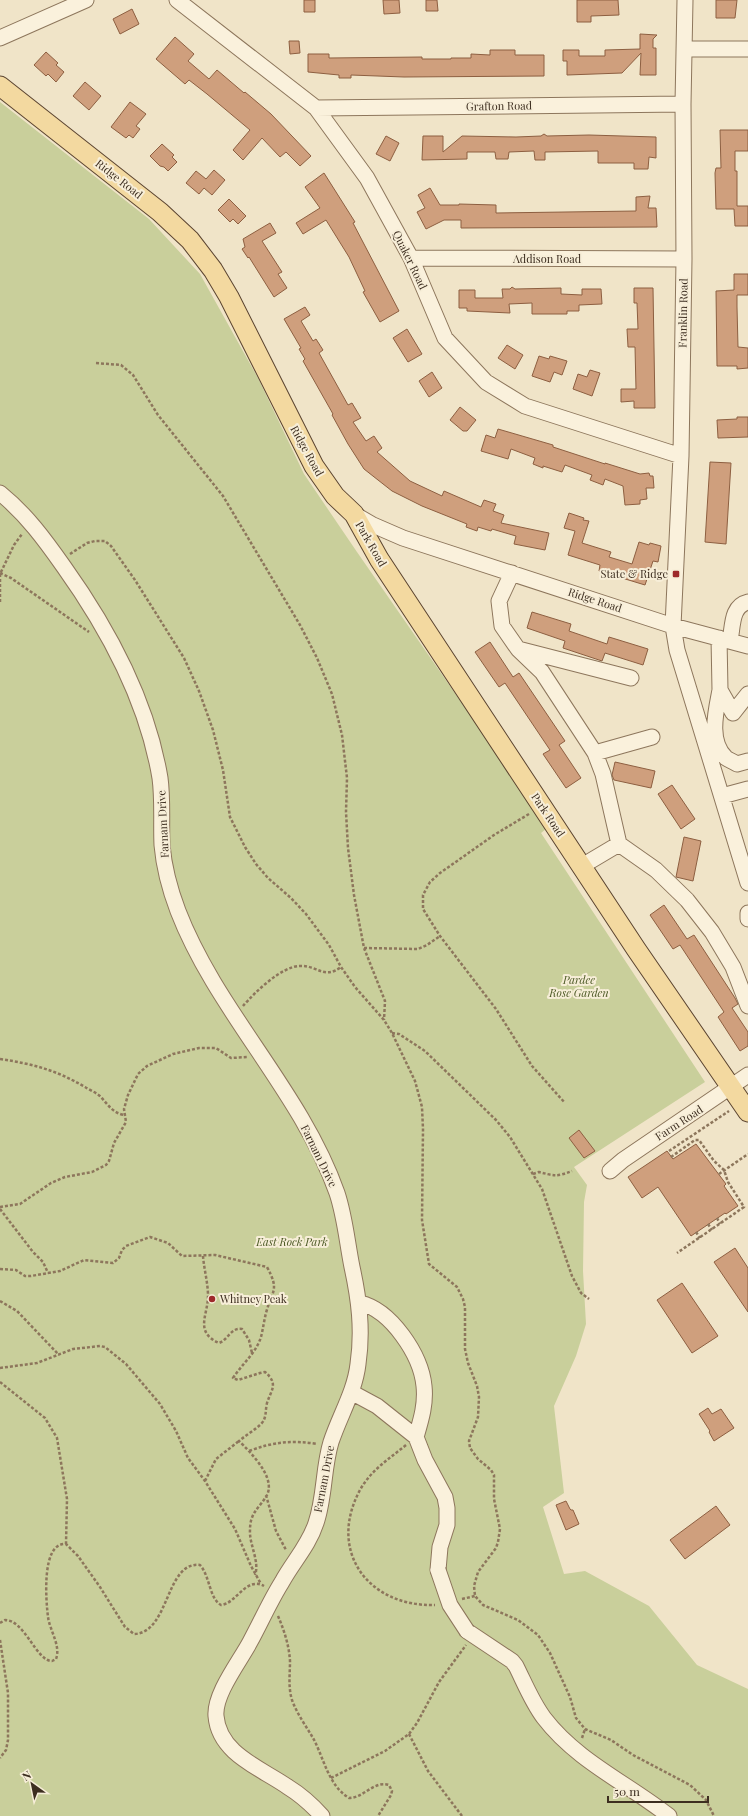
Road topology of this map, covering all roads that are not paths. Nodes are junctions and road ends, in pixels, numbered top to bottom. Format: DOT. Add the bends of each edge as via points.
graph roads {
  1 [pos="86,0"];
  2 [pos="177,0"];
  3 [pos="684,0"];
  4 [pos="0,38"];
  5 [pos="748,48"];
  6 [pos="685,49"];
  7 [pos="0,86"];
  8 [pos="683,104"];
  9 [pos="316,108"];
  10 [pos="411,258"];
  11 [pos="684,259"];
  12 [pos="681,456"];
  13 [pos="0,493"];
  14 [pos="354,514"];
  15 [pos="512,573"];
  16 [pos="748,602"];
  17 [pos="673,626"];
  18 [pos="737,642"];
  19 [pos="518,649"];
  20 [pos="631,678"];
  21 [pos="720,690"];
  22 [pos="748,694"];
  23 [pos="652,737"];
  24 [pos="711,740"];
  25 [pos="595,753"];
  26 [pos="748,761"];
  27 [pos="748,789"];
  28 [pos="722,796"];
  29 [pos="619,844"];
  30 [pos="582,866"];
  31 [pos="748,883"];
  32 [pos="748,913"];
  33 [pos="748,919"];
  34 [pos="748,1006"];
  35 [pos="748,1075"];
  36 [pos="730,1088"];
  37 [pos="740,1110"];
  38 [pos="610,1171"];
  39 [pos="360,1304"];
  40 [pos="351,1392"];
  41 [pos="416,1437"];
  42 [pos="322,1816"];
  43 [pos="669,1816"];
  1 -- 4 [label="street"];
  2 -- 9 [label="street, Quaker Road"];
  3 -- 6 [label="street, Franklin Road"];
  5 -- 6 [label="street"];
  6 -- 8 [label="street, Franklin Road"];
  7 -- 14 [label="main road, Ridge Road" via="160,212 204,256 229,297 314,466 335,496"];
  8 -- 9 [label="street, Grafton Road"];
  8 -- 11 [label="street, Franklin Road"];
  9 -- 10 [label="street, Quaker Road" via="367,178"];
  10 -- 11 [label="street, Addison Road"];
  10 -- 12 [label="street, Quaker Road" via="445,338 486,382 525,406"];
  11 -- 12 [label="street, Franklin Road"];
  12 -- 17 [label="street, Franklin Road"];
  13 -- 39 [label="street, Farnam Drive" via="30,522 60,561 101,621 118,654 148,731 160,782 162,847 172,896 194,947 234,1017 303,1122 337,1192"];
  14 -- 15 [label="street, Ridge Road" via="403,538"];
  14 -- 30 [label="main road, Park Road" via="378,559"];
  15 -- 17 [label="street, Ridge Road"];
  15 -- 19 [label="street" via="500,601 502,626"];
  16 -- 18 [label="street" via="736,609"];
  17 -- 18 [label="street, Ridge Road"];
  17 -- 24 [label="street, Franklin Road" via="677,650"];
  18 -- 21 [label="street"];
  19 -- 20 [label="street"];
  19 -- 25 [label="street" via="542,672"];
  21 -- 22 [label="street" via="733,713"];
  21 -- 24 [label="street" via="715,732"];
  23 -- 25 [label="street"];
  24 -- 26 [label="street" via="726,758 737,764"];
  24 -- 28 [label="street"];
  25 -- 29 [label="street" via="603,774"];
  27 -- 28 [label="street"];
  28 -- 31 [label="street"];
  29 -- 30 [label="street"];
  29 -- 34 [label="street" via="656,870 687,900 712,932 732,967"];
  30 -- 36 [label="main road, Park Road"];
  32 -- 33 [label="street"];
  35 -- 36 [label="street, Farm Road"];
  36 -- 37 [label="main road, Park Road"];
  36 -- 38 [label="street, Farm Road"];
  39 -- 40 [label="street, Farnam Drive" via="359,1354"];
  39 -- 41 [label="street" via="370,1306 392,1323 409,1347 420,1369 425,1399"];
  40 -- 41 [label="street" via="377,1406"];
  40 -- 42 [label="street, Farnam Drive" via="330,1447 321,1500 311,1535 218,1699 216,1718 227,1742 241,1758 290,1788"];
  41 -- 43 [label="street, bridge" via="445,1497 447,1525 440,1547 438,1570 450,1605 470,1633 512,1661 537,1708 568,1744 594,1766"];
}
